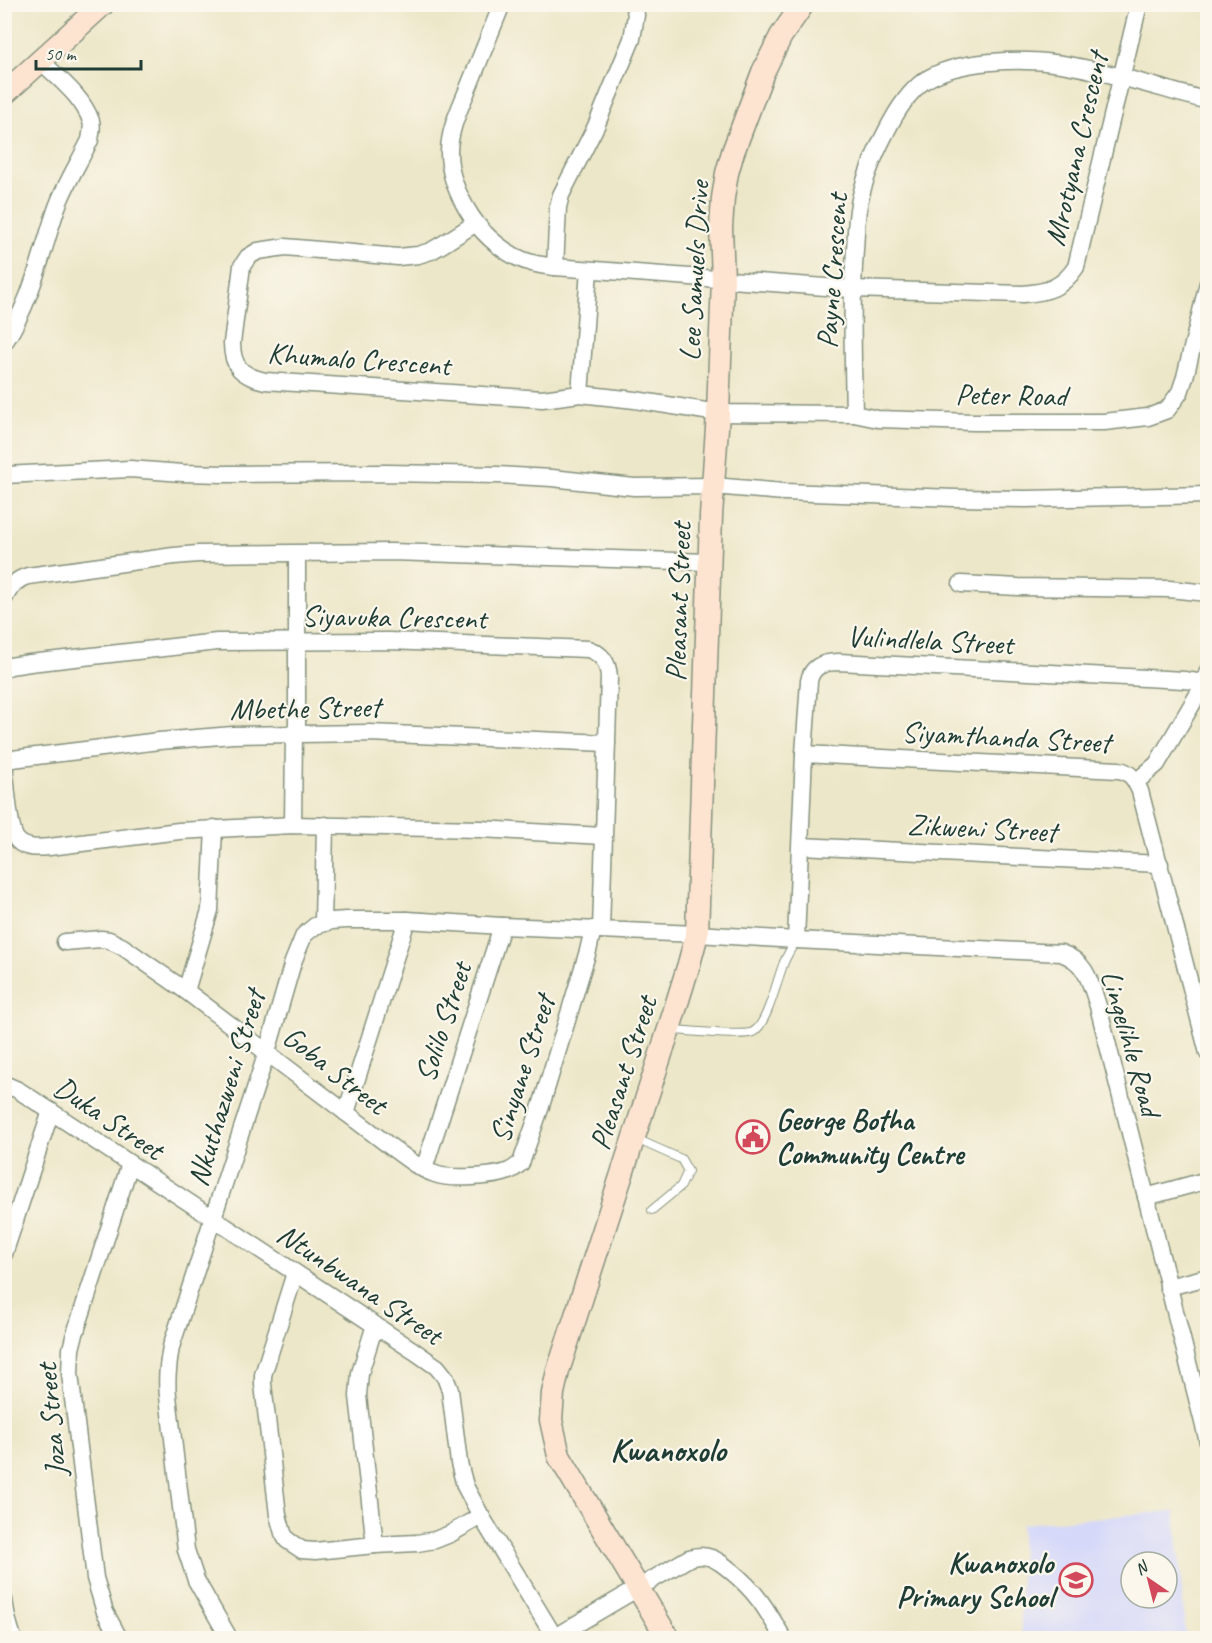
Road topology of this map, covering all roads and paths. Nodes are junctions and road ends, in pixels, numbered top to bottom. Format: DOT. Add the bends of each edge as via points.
graph roads {
  1 [pos="103,4"];
  2 [pos="502,4"];
  3 [pos="634,4"];
  4 [pos="803,4"];
  5 [pos="1139,4"];
  6 [pos="40,61"];
  7 [pos="1121,78"];
  8 [pos="4,94"];
  9 [pos="1208,101"];
  10 [pos="476,223"];
  11 [pos="555,267"];
  12 [pos="589,270"];
  13 [pos="723,279"];
  14 [pos="1208,283"];
  15 [pos="852,289"];
  16 [pos="4,343"];
  17 [pos="580,394"];
  18 [pos="718,413"];
  19 [pos="854,414"];
  20 [pos="4,475"];
  21 [pos="713,486"];
  22 [pos="1208,495"];
  23 [pos="297,554"];
  24 [pos="709,562"];
  25 [pos="961,584"];
  26 [pos="1208,593"];
  27 [pos="4,599"];
  28 [pos="296,642"];
  29 [pos="7,665"];
  30 [pos="1206,681"];
  31 [pos="295,734"];
  32 [pos="607,743"];
  33 [pos="804,754"];
  34 [pos="4,761"];
  35 [pos="1136,782"];
  36 [pos="293,825"];
  37 [pos="326,825"];
  38 [pos="214,828"];
  39 [pos="603,836"];
  40 [pos="801,846"];
  41 [pos="1160,864"];
  42 [pos="407,920"];
  43 [pos="323,923"];
  44 [pos="502,926"];
  45 [pos="597,930"];
  46 [pos="697,934"];
  47 [pos="796,940"];
  48 [pos="65,942"];
  49 [pos="186,991"];
  50 [pos="669,1029"];
  51 [pos="267,1052"];
  52 [pos="1208,1053"];
  53 [pos="4,1084"];
  54 [pos="51,1112"];
  55 [pos="346,1113"];
  56 [pos="634,1138"];
  57 [pos="130,1164"];
  58 [pos="424,1169"];
  59 [pos="1208,1180"];
  60 [pos="1146,1197"];
  61 [pos="652,1210"];
  62 [pos="213,1219"];
  63 [pos="4,1254"];
  64 [pos="295,1273"];
  65 [pos="1208,1277"];
  66 [pos="1168,1287"];
  67 [pos="375,1325"];
  68 [pos="1208,1442"];
  69 [pos="482,1516"];
  70 [pos="375,1545"];
  71 [pos="637,1588"];
  72 [pos="4,1600"];
  73 [pos="13,1638"];
  74 [pos="119,1638"];
  75 [pos="229,1638"];
  76 [pos="554,1638"];
  77 [pos="668,1638"];
  78 [pos="783,1638"];
  1 -- 6 [label="street"];
  2 -- 10 [label="street, Mrotyana Crescent" via="456,118 449,151 457,192"];
  3 -- 11 [label="street" via="632,39 596,126 561,195"];
  4 -- 13 [label="street, Lee Samuels Drive" via="763,72 733,152 723,198"];
  5 -- 7 [label="street, Mrotyana Crescent"];
  6 -- 8 [label="street"];
  6 -- 16 [label="street" via="80,102 92,128 57,208 26,300"];
  7 -- 9 [label="street, Payne Crescent"];
  7 -- 15 [label="street, Mrotyana Crescent" via="1079,258 1062,284 1039,293 1023,294"];
  7 -- 15 [label="street, Payne Crescent" via="1060,64 1013,62 948,69 922,82 891,121 865,180 858,207"];
  10 -- 11 [label="street, Mrotyana Crescent" via="513,255"];
  10 -- 17 [label="street, Khumalo Crescent" via="431,250 406,257 285,246 258,251 242,266 232,343 235,362 247,376 265,381 542,399"];
  11 -- 12 [label="street, Mrotyana Crescent"];
  12 -- 13 [label="street, Mrotyana Crescent"];
  12 -- 17 [label="street"];
  13 -- 15 [label="street, Mrotyana Crescent"];
  13 -- 18 [label="street, Lee Samuels Drive"];
  14 -- 19 [label="street, Peter Road" via="1180,392 1167,410 1159,414 1060,423 896,420"];
  15 -- 19 [label="street, Payne Crescent"];
  17 -- 18 [label="street, Khumalo Crescent"];
  18 -- 19 [label="street, Peter Road"];
  18 -- 21 [label="street, Lee Samuels Drive"];
  20 -- 21 [label="street" via="130,469 225,474 497,475 634,487"];
  21 -- 22 [label="street" via="1001,499"];
  21 -- 24 [label="street, Pleasant Street"];
  23 -- 24 [label="street" via="391,552"];
  23 -- 27 [label="street" via="174,556 35,575 21,578"];
  23 -- 28 [label="street"];
  24 -- 46 [label="street, Pleasant Street"];
  25 -- 26 [label="street"];
  28 -- 29 [label="street, Siyavuka Crescent" via="217,642"];
  28 -- 31 [label="street"];
  28 -- 32 [label="street, Siyavuka Crescent" via="389,641 596,652 609,670"];
  30 -- 33 [label="street, Vulindlela Street" via="828,662 811,673"];
  30 -- 35 [label="street" via="1157,764"];
  31 -- 32 [label="street, Mbethe Street"];
  31 -- 34 [label="street, Mbethe Street" via="194,737"];
  31 -- 36 [label="street"];
  32 -- 39 [label="street, Siyavuka Crescent"];
  33 -- 35 [label="street, Siyamthanda Street" via="1119,770 1131,774"];
  33 -- 40 [label="street, Vulindlela Street"];
  34 -- 38 [label="street" via="12,830 17,841 30,848"];
  35 -- 41 [label="street, Siyamthanda Street"];
  36 -- 37 [label="street"];
  36 -- 38 [label="street"];
  37 -- 39 [label="street"];
  37 -- 43 [label="street"];
  38 -- 49 [label="street" via="210,910"];
  39 -- 45 [label="street, Siyavuka Crescent"];
  40 -- 41 [label="street, Zikweni Street"];
  40 -- 47 [label="street, Vulindlela Street"];
  41 -- 52 [label="street, Siyamthanda Street"];
  42 -- 43 [label="street"];
  42 -- 44 [label="street"];
  42 -- 55 [label="street"];
  43 -- 51 [label="street, Nkuthazweni Street" via="309,929 300,942"];
  44 -- 45 [label="street"];
  44 -- 58 [label="street, Solilo Street"];
  45 -- 46 [label="street"];
  45 -- 58 [label="street, Sinyane Street" via="521,1163 503,1173 460,1177 444,1177"];
  46 -- 47 [label="street, Lingelihle Road"];
  46 -- 50 [label="street, Pleasant Street"];
  47 -- 50 [label="lane" via="770,1005 754,1032"];
  47 -- 60 [label="street, Lingelihle Road" via="1070,956 1089,978 1098,1006"];
  48 -- 49 [label="street, Goba Street" via="109,940"];
  49 -- 51 [label="street, Goba Street"];
  50 -- 56 [label="street, Pleasant Street"];
  51 -- 55 [label="street, Goba Street"];
  51 -- 62 [label="street, Nkuthazweni Street"];
  53 -- 54 [label="street, Duka Street"];
  54 -- 57 [label="street, Duka Street"];
  54 -- 63 [label="street"];
  55 -- 58 [label="street, Goba Street"];
  56 -- 61 [label="lane" via="681,1159 688,1171 681,1186"];
  56 -- 71 [label="street, Pleasant Street" via="558,1371 551,1420 559,1456"];
  57 -- 62 [label="street, Duka Street"];
  57 -- 74 [label="street, Joza Street" via="70,1360 95,1578 105,1612"];
  59 -- 60 [label="street"];
  60 -- 66 [label="street, Lingelihle Road"];
  62 -- 64 [label="street, Ntunbwana Street"];
  62 -- 75 [label="street, Nkuthazweni Street" via="171,1347 166,1379 186,1550 196,1580"];
  64 -- 67 [label="street, Ntunbwana Street"];
  64 -- 70 [label="street" via="263,1375 280,1523 286,1540 302,1550"];
  65 -- 66 [label="street"];
  66 -- 68 [label="street, Lingelihle Road"];
  67 -- 69 [label="street, Ntunbwana Street" via="430,1361 445,1377 461,1475"];
  67 -- 70 [label="street" via="360,1372 358,1396"];
  69 -- 70 [label="street" via="435,1540"];
  69 -- 76 [label="street, Ntunbwana Street"];
  71 -- 76 [label="street"];
  71 -- 77 [label="street, Pleasant Street"];
  71 -- 78 [label="street" via="689,1558 708,1556 748,1584"];
  72 -- 73 [label="street"];
}
